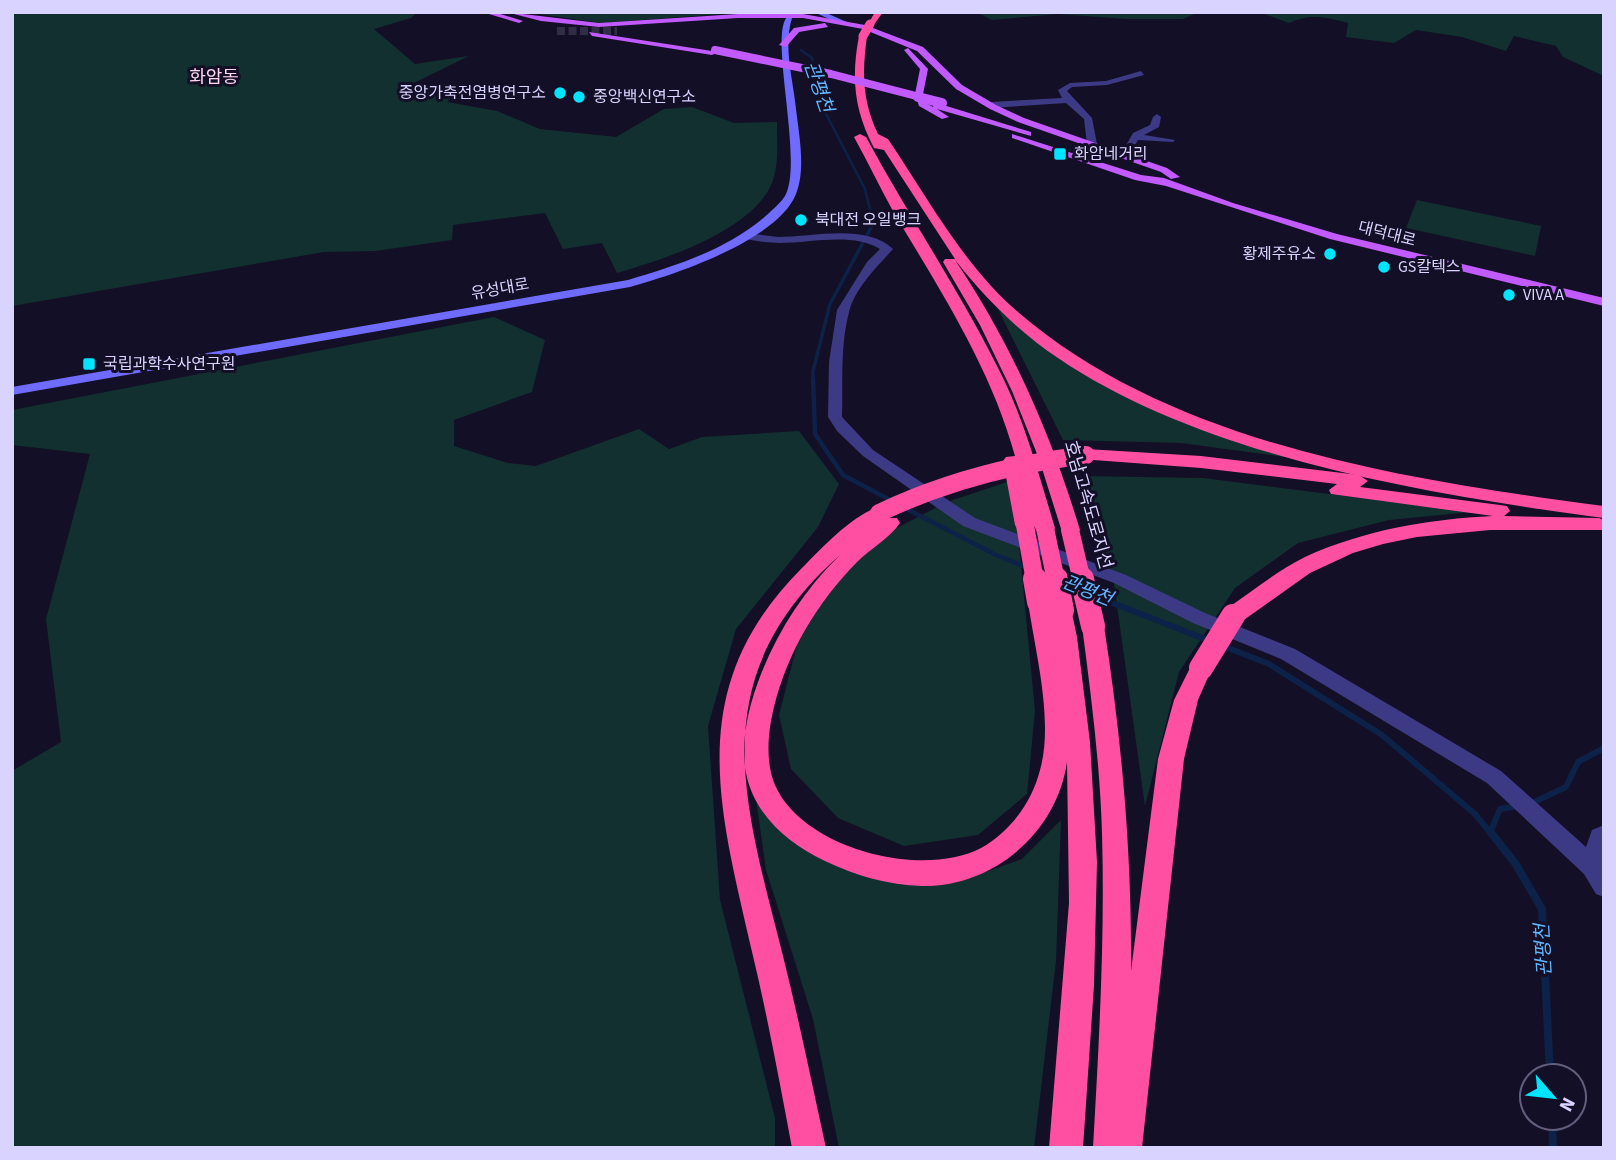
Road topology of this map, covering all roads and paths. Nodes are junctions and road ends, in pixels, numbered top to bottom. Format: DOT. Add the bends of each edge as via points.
graph roads {
  1 [pos="497,12"];
  2 [pos="509,12"];
  3 [pos="765,12"];
  4 [pos="817,12"];
  5 [pos="865,12"];
  6 [pos="879,12"];
  7 [pos="481,14"];
  8 [pos="788,14"];
  9 [pos="736,18"];
  10 [pos="525,26"];
  11 [pos="854,27"];
  12 [pos="538,28"];
  13 [pos="548,29"];
  14 [pos="617,31"];
  15 [pos="783,40"];
  16 [pos="713,52"];
  17 [pos="1141,73"];
  18 [pos="922,85"];
  19 [pos="958,87"];
  20 [pos="1069,101"];
  21 [pos="1081,101"];
  22 [pos="990,105"];
  23 [pos="1157,117"];
  24 [pos="873,136"];
  25 [pos="1135,137"];
  26 [pos="1170,140"];
  27 [pos="1092,144"];
  28 [pos="1125,156"];
  29 [pos="1170,180"];
  30 [pos="745,236"];
  31 [pos="1604,293"];
  32 [pos="1604,302"];
  33 [pos="12,391"];
  34 [pos="1089,462"];
  35 [pos="1512,500"];
  36 [pos="885,518"];
  37 [pos="1602,521"];
  38 [pos="1051,606"];
  39 [pos="1604,835"];
  40 [pos="1598,877"];
  41 [pos="808,1148"];
  42 [pos="1066,1148"];
  43 [pos="1110,1148"];
  44 [pos="1125,1148"];
  1 -- 16 [label="main road"];
  2 -- 9 [label="main road" via="599,25"];
  3 -- 9 [label="main road"];
  4 -- 11 [label="main road"];
  5 -- 11 [label="highway, 호남고속도로지선"];
  6 -- 11 [label="highway, 호남고속도로지선"];
  7 -- 10 [label="main road"];
  7 -- 16 [label="main road"];
  8 -- 9 [label="main road"];
  8 -- 11 [label="main road, 대덕대로"];
  8 -- 11 [label="main road, 대덕대로"];
  8 -- 15 [label="main road, 유성대로"];
  9 -- 14 [label="main road"];
  9 -- 15 [label="main road" via="770,22"];
  11 -- 15 [label="main road" via="802,27"];
  11 -- 18 [label="main road, 대덕대로" via="904,48 925,69"];
  11 -- 19 [label="main road, 대덕대로" via="920,48"];
  11 -- 24 [label="highway, 호남고속도로지선" via="858,96"];
  11 -- 38 [label="highway, 호남고속도로지선, bridge" via="842,77 851,115 899,210 973,332 1008,408 1004,425 1022,500 1035,526"];
  12 -- 13 [label="main road"];
  15 -- 30 [label="main road, 유성대로" via="795,169 791,195 766,222"];
  16 -- 29 [label="main road, 대덕대로, bridge" via="939,104"];
  17 -- 20 [label="street" via="1108,83 1068,86 1062,90"];
  18 -- 19 [label="main road" via="935,81"];
  18 -- 29 [label="main road, 대덕대로" via="922,104 941,116 1139,178"];
  19 -- 22 [label="main road, 대덕대로"];
  20 -- 21 [label="street"];
  20 -- 22 [label="street"];
  20 -- 27 [label="street" via="1088,118"];
  22 -- 27 [label="main road, 대덕대로"];
  23 -- 25 [label="street" via="1154,127"];
  24 -- 35 [label="highway" via="884,141 974,274 1030,330 1086,368 1178,413 1270,446"];
  24 -- 43 [label="highway, 호남고속도로지선, bridge" via="1020,385 1070,530 1093,626 1115,832 1117,988"];
  25 -- 26 [label="street"];
  25 -- 28 [label="street"];
  27 -- 28 [label="main road, 대덕대로"];
  28 -- 29 [label="main road, 대덕대로"];
  29 -- 31 [label="main road, 대덕대로" via="1370,238"];
  29 -- 32 [label="main road, 대덕대로" via="1334,237"];
  30 -- 33 [label="main road, 유성대로" via="675,270 630,283"];
  30 -- 40 [label="street" via="837,238 881,243 887,249 843,310 836,362 835,417 868,453 969,522 1120,579 1288,654 1494,777 1575,850"];
  34 -- 35 [label="highway" via="1201,462"];
  34 -- 36 [label="highway" via="984,484"];
  34 -- 37 [label="highway"];
  35 -- 37 [label="highway"];
  36 -- 38 [label="highway" via="805,609 778,659 756,737 767,795 800,834 830,851 880,869 932,874 985,860 1022,834 1037,813 1054,767"];
  36 -- 41 [label="highway" via="847,535 785,600 744,680 731,731 730,777 746,870 786,1031"];
  37 -- 44 [label="highway, bridge" via="1479,524 1374,540 1313,562 1233,616 1185,700 1171,759"];
  38 -- 42 [label="highway" via="1075,697 1083,825 1079,985"];
  39 -- 40 [label="street"];
}
